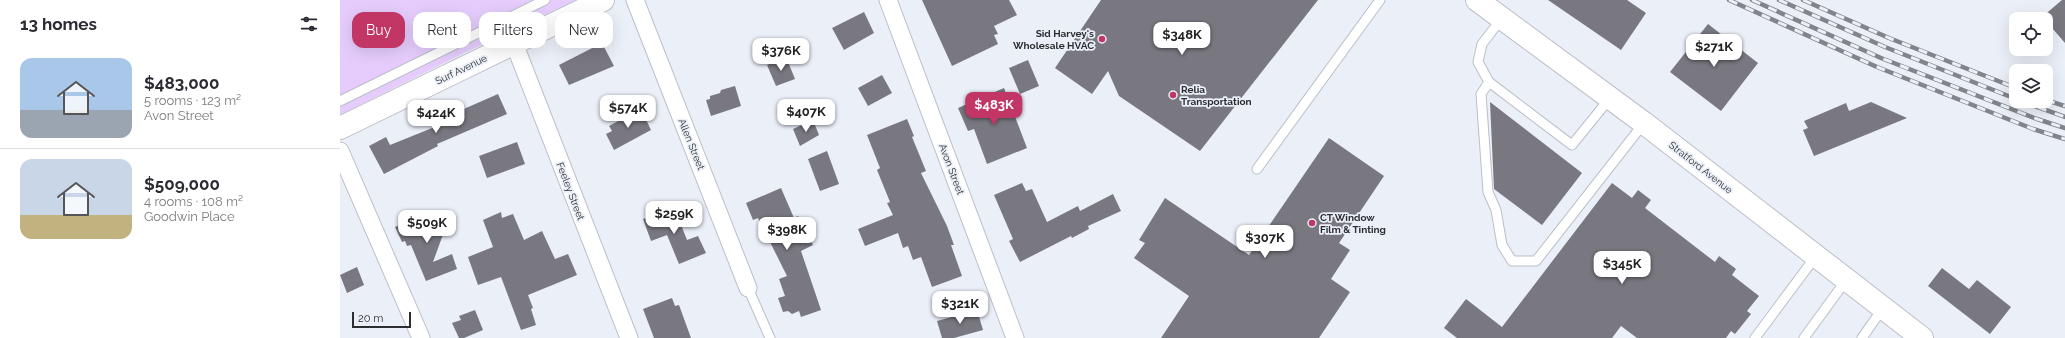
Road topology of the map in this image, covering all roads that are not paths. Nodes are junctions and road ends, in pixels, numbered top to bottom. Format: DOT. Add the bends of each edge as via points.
graph roads {
  1 [pos="544,0"];
  2 [pos="603,0"];
  3 [pos="635,0"];
  4 [pos="888,0"];
  5 [pos="1380,0"];
  6 [pos="1477,0"];
  7 [pos="1502,18"];
  8 [pos="547,28"];
  9 [pos="506,48"];
  10 [pos="516,48"];
  11 [pos="1489,82"];
  12 [pos="1610,98"];
  13 [pos="340,101"];
  14 [pos="1644,123"];
  15 [pos="340,128"];
  16 [pos="340,151"];
  17 [pos="1257,169"];
  18 [pos="1816,256"];
  19 [pos="1847,280"];
  20 [pos="748,288"];
  21 [pos="1883,308"];
  22 [pos="421,338"];
  23 [pos="629,338"];
  24 [pos="770,338"];
  25 [pos="1015,338"];
  26 [pos="1756,338"];
  27 [pos="1804,338"];
  28 [pos="1862,338"];
  29 [pos="1922,338"];
  1 -- 13 [label="lane"];
  2 -- 8 [label="main road, Surf Avenue"];
  3 -- 20 [label="street, Allen Street"];
  4 -- 25 [label="street, Avon Street"];
  5 -- 17 [label="lane"];
  6 -- 7 [label="main road, Stratford Avenue"];
  7 -- 11 [label="lane" via="1482,44 1478,62"];
  7 -- 12 [label="main road, Stratford Avenue"];
  9 -- 15 [label="main road, Surf Avenue"];
  10 -- 23 [label="street, Feeley Street"];
  11 -- 12 [label="lane" via="1572,145"];
  11 -- 14 [label="lane" via="1481,94 1488,192 1496,210 1502,244 1512,261 1536,261"];
  12 -- 14 [label="main road, Stratford Avenue"];
  14 -- 18 [label="main road, Stratford Avenue"];
  16 -- 22 [label="street"];
  18 -- 19 [label="main road, Stratford Avenue"];
  18 -- 26 [label="lane"];
  19 -- 21 [label="main road, Stratford Avenue"];
  19 -- 27 [label="lane"];
  20 -- 24 [label="lane"];
  21 -- 28 [label="lane"];
  21 -- 29 [label="main road, Stratford Avenue"];
}
